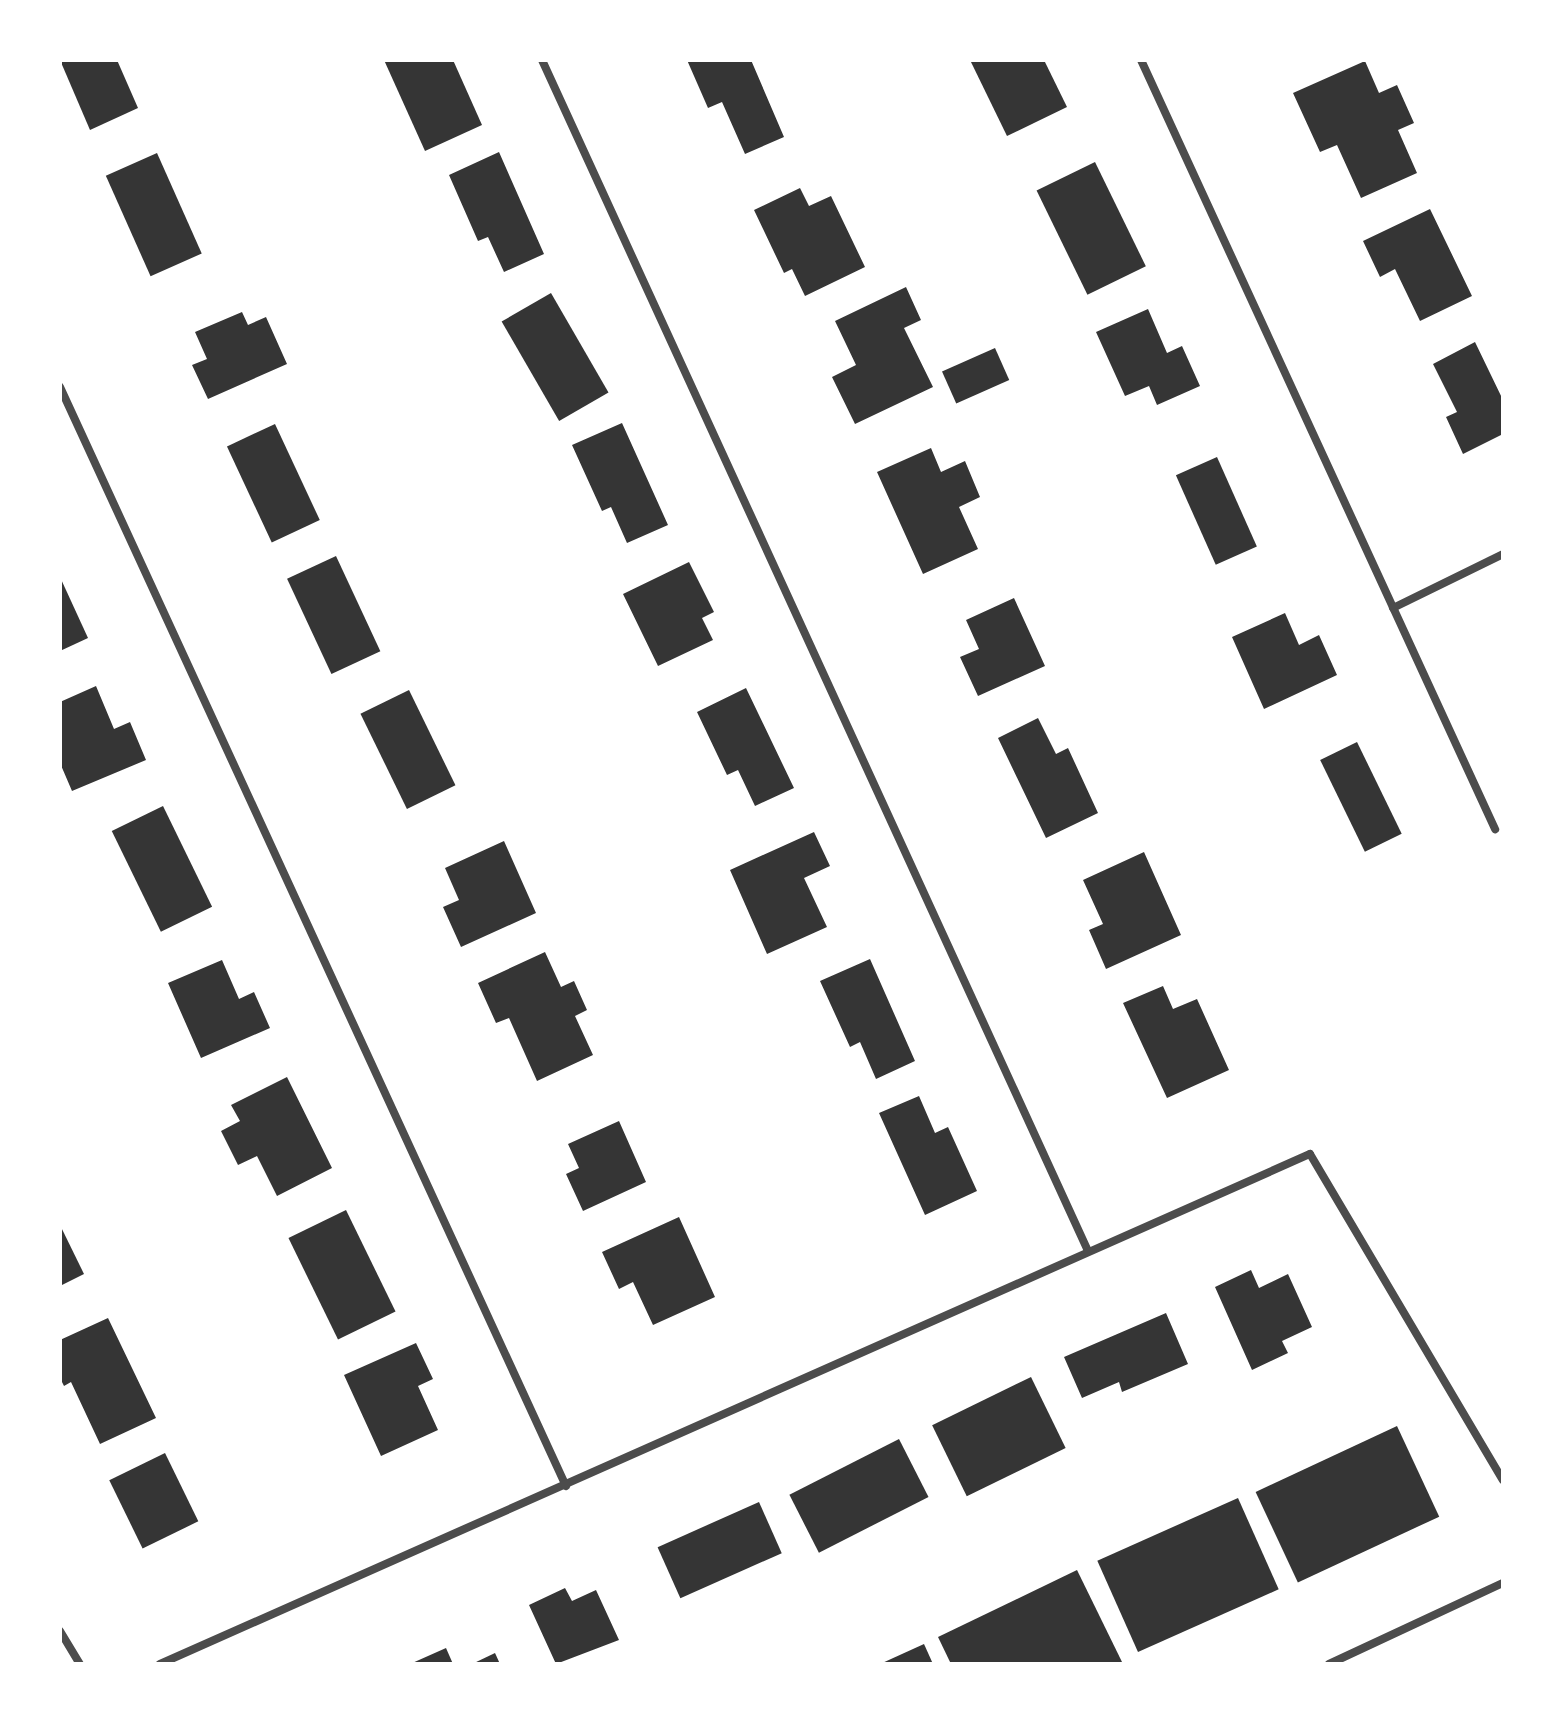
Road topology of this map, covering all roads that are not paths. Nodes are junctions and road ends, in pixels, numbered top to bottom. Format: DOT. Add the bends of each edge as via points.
graph roads {
  1 [pos="542,60"];
  2 [pos="1141,60"];
  3 [pos="60,387"];
  4 [pos="1503,554"];
  5 [pos="1393,608"];
  6 [pos="1495,829"];
  7 [pos="1088,1251"];
  8 [pos="1503,1480"];
  9 [pos="566,1486"];
  10 [pos="1503,1583"];
  11 [pos="60,1631"];
  12 [pos="80,1664"];
  13 [pos="160,1664"];
  14 [pos="1329,1664"];
  1 -- 7 [label="street"];
  2 -- 5 [label="street"];
  3 -- 9 [label="street"];
  4 -- 5 [label="street"];
  5 -- 6 [label="street"];
  7 -- 8 [label="street" via="1310,1154"];
  7 -- 9 [label="street"];
  9 -- 13 [label="street"];
  10 -- 14 [label="street"];
  11 -- 12 [label="street"];
}
